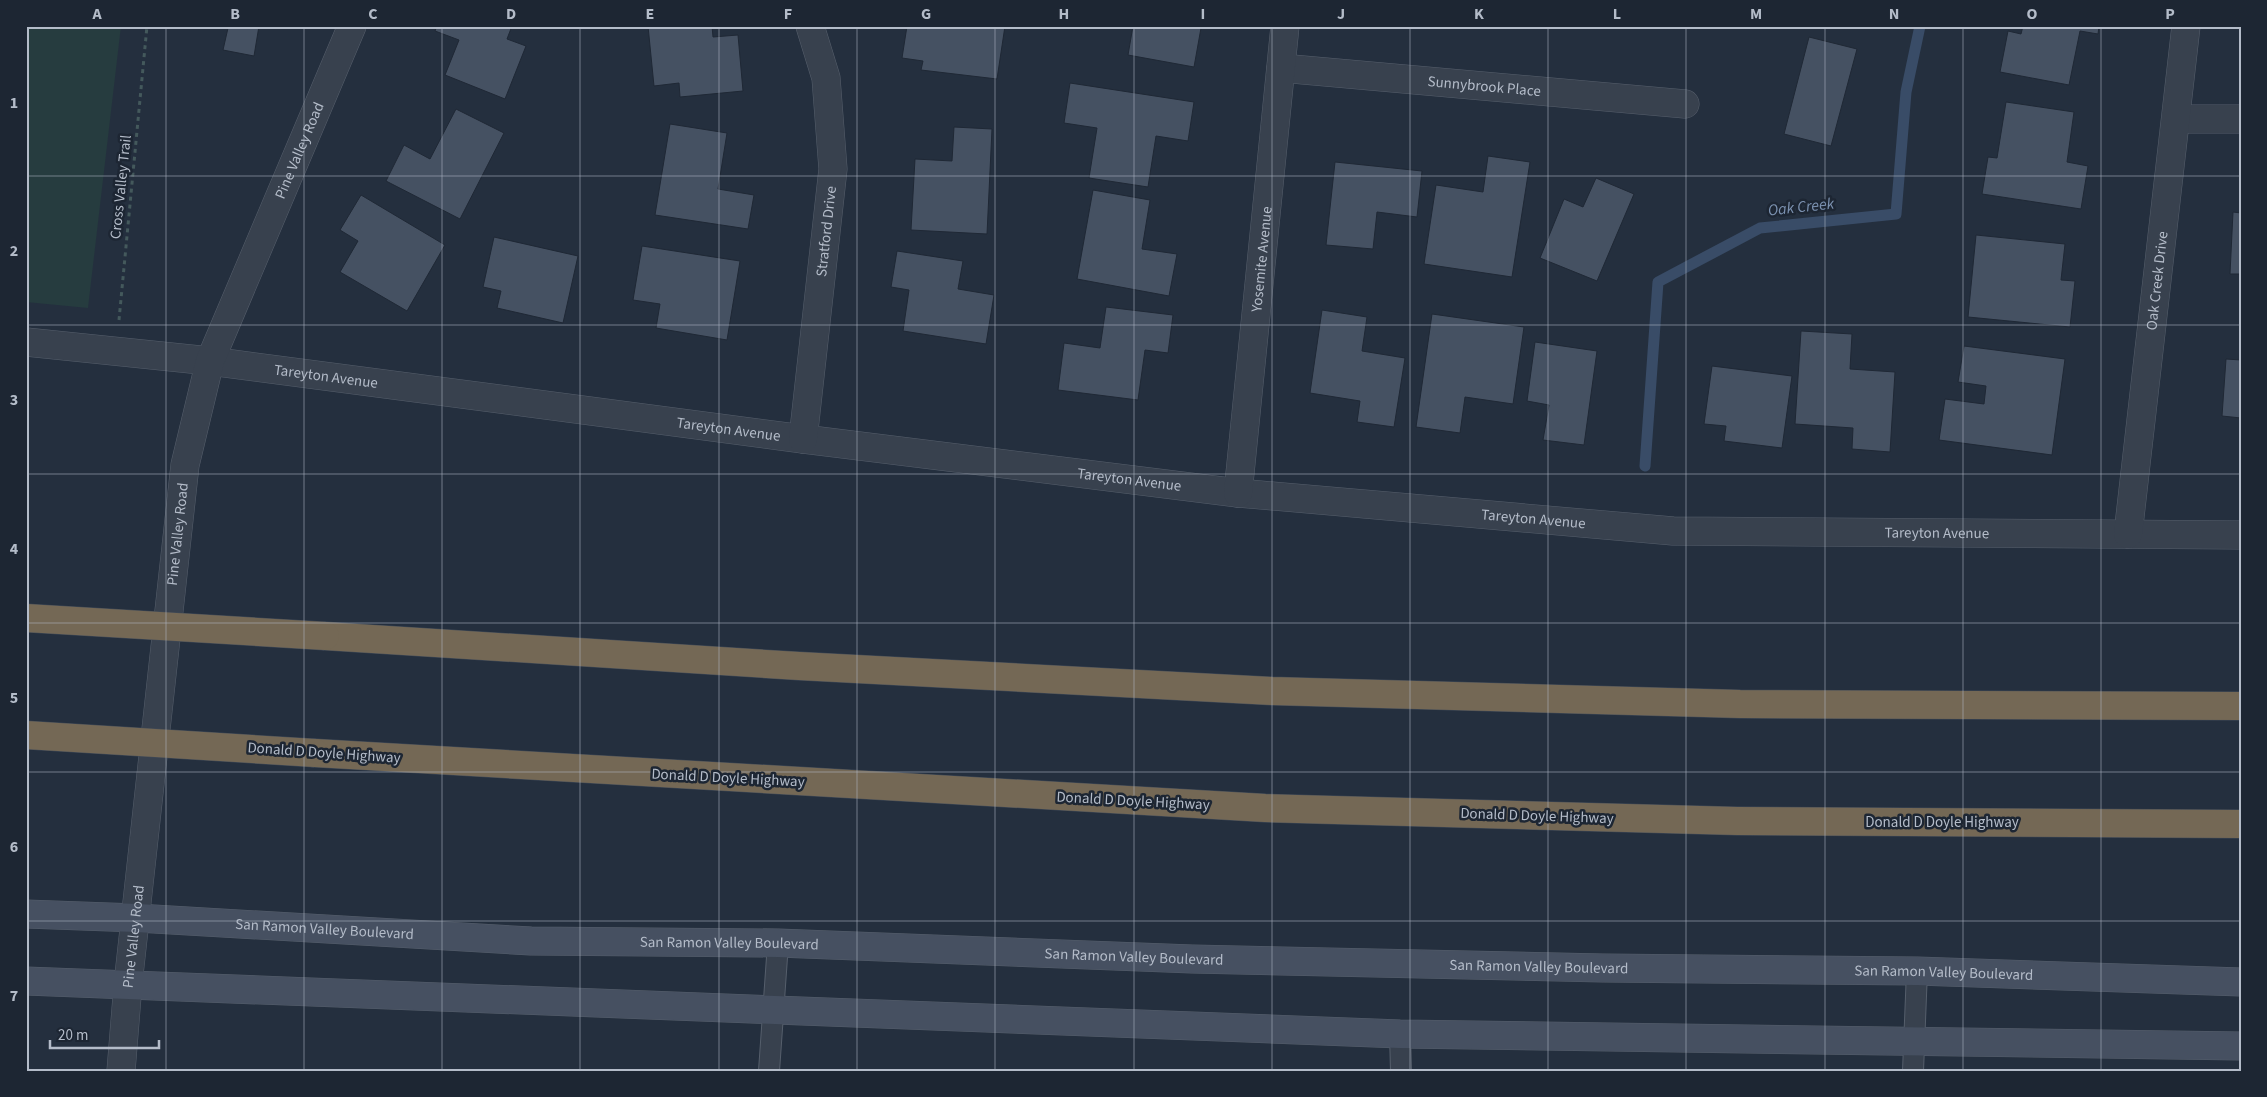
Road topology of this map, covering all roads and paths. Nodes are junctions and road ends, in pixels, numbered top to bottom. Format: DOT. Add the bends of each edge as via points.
graph roads {
  1 [pos="147,26"];
  2 [pos="352,26"];
  3 [pos="810,26"];
  4 [pos="1286,26"];
  5 [pos="2186,26"];
  6 [pos="1282,68"];
  7 [pos="1685,104"];
  8 [pos="2177,119"];
  9 [pos="2241,119"];
  10 [pos="26,342"];
  11 [pos="116,351"];
  12 [pos="210,361"];
  13 [pos="803,439"];
  14 [pos="1238,493"];
  15 [pos="2128,534"];
  16 [pos="2241,535"];
  17 [pos="26,618"];
  18 [pos="2241,706"];
  19 [pos="26,735"];
  20 [pos="2241,824"];
  21 [pos="26,914"];
  22 [pos="137,918"];
  23 [pos="778,943"];
  24 [pos="1917,971"];
  25 [pos="26,981"];
  26 [pos="2241,982"];
  27 [pos="128,984"];
  28 [pos="773,1010"];
  29 [pos="1400,1034"];
  30 [pos="1913,1040"];
  31 [pos="2241,1046"];
  32 [pos="121,1071"];
  33 [pos="768,1071"];
  34 [pos="1401,1071"];
  35 [pos="1913,1071"];
  1 -- 11 [label="path, Cross Valley Trail"];
  2 -- 12 [label="street, Pine Valley Road"];
  3 -- 13 [label="street, Stratford Drive" via="826,78 834,169"];
  4 -- 6 [label="street, Yosemite Avenue"];
  5 -- 8 [label="street, Oak Creek Drive"];
  6 -- 7 [label="street, Sunnybrook Place"];
  6 -- 14 [label="street, Yosemite Avenue"];
  8 -- 9 [label="street"];
  8 -- 15 [label="street, Oak Creek Drive"];
  10 -- 11 [label="street, Tareyton Avenue"];
  11 -- 12 [label="street, Tareyton Avenue"];
  12 -- 13 [label="street, Tareyton Avenue"];
  12 -- 22 [label="street, Pine Valley Road" via="185,465"];
  13 -- 14 [label="street, Tareyton Avenue"];
  14 -- 15 [label="street, Tareyton Avenue" via="1673,531"];
  15 -- 16 [label="street, Tareyton Avenue"];
  17 -- 18 [label="highway, bridge" via="799,666 1272,691 1740,704"];
  19 -- 20 [label="highway, Donald D Doyle Highway, bridge" via="1264,808 1737,821"];
  21 -- 22 [label="main road, San Ramon Valley Boulevard"];
  22 -- 23 [label="main road, San Ramon Valley Boulevard" via="532,941"];
  22 -- 27 [label="street, Pine Valley Road"];
  23 -- 24 [label="main road, San Ramon Valley Boulevard" via="1192,959"];
  23 -- 28 [label="lane"];
  24 -- 26 [label="main road, San Ramon Valley Boulevard"];
  24 -- 30 [label="lane"];
  25 -- 27 [label="main road"];
  27 -- 28 [label="main road"];
  27 -- 32 [label="street, Pine Valley Road"];
  28 -- 29 [label="main road"];
  28 -- 33 [label="lane"];
  29 -- 30 [label="main road"];
  29 -- 34 [label="lane"];
  30 -- 31 [label="main road"];
  30 -- 35 [label="lane"];
}
